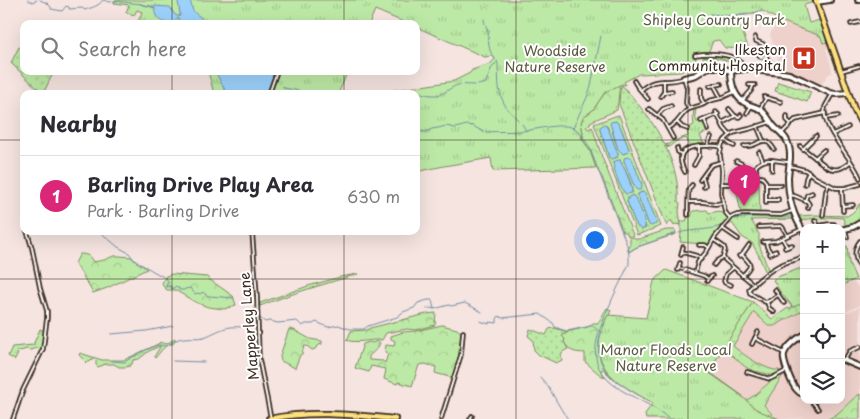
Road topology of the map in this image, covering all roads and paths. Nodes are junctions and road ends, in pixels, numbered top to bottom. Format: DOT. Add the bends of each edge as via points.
graph roads {
  1 [pos="830,0"];
  2 [pos="816,1"];
  3 [pos="860,22"];
  4 [pos="851,24"];
  5 [pos="754,40"];
  6 [pos="760,55"];
  7 [pos="695,56"];
  8 [pos="766,56"];
  9 [pos="858,66"];
  10 [pos="744,69"];
  11 [pos="731,71"];
  12 [pos="774,72"];
  13 [pos="841,72"];
  14 [pos="275,75"];
  15 [pos="684,78"];
  16 [pos="634,81"];
  17 [pos="664,81"];
  18 [pos="720,84"];
  19 [pos="714,85"];
  20 [pos="749,85"];
  21 [pos="710,86"];
  22 [pos="270,90"];
  23 [pos="641,90"];
  24 [pos="701,90"];
  25 [pos="672,91"];
  26 [pos="664,92"];
  27 [pos="735,92"];
  28 [pos="833,93"];
  29 [pos="848,93"];
  30 [pos="661,96"];
  31 [pos="648,98"];
  32 [pos="721,98"];
  33 [pos="742,101"];
  34 [pos="781,102"];
  35 [pos="704,104"];
  36 [pos="751,105"];
  37 [pos="671,106"];
  38 [pos="689,109"];
  39 [pos="729,109"];
  40 [pos="760,109"];
  41 [pos="650,111"];
  42 [pos="747,113"];
  43 [pos="825,113"];
  44 [pos="658,115"];
  45 [pos="741,115"];
  46 [pos="836,115"];
  47 [pos="735,116"];
  48 [pos="786,118"];
  49 [pos="826,118"];
  50 [pos="860,121"];
  51 [pos="677,122"];
  52 [pos="771,122"];
  53 [pos="722,123"];
  54 [pos="791,124"];
  55 [pos="757,126"];
  56 [pos="848,127"];
  57 [pos="668,128"];
  58 [pos="688,129"];
  59 [pos="707,129"];
  60 [pos="782,133"];
  61 [pos="833,134"];
  62 [pos="730,135"];
  63 [pos="671,137"];
  64 [pos="814,137"];
  65 [pos="711,138"];
  66 [pos="724,140"];
  67 [pos="763,141"];
  68 [pos="699,146"];
  69 [pos="708,146"];
  70 [pos="734,146"];
  71 [pos="744,146"];
  72 [pos="800,146"];
  73 [pos="721,147"];
  74 [pos="677,148"];
  75 [pos="774,149"];
  76 [pos="803,149"];
  77 [pos="823,152"];
  78 [pos="759,153"];
  79 [pos="682,155"];
  80 [pos="816,158"];
  81 [pos="772,159"];
  82 [pos="736,161"];
  83 [pos="762,161"];
  84 [pos="851,161"];
  85 [pos="721,162"];
  86 [pos="790,164"];
  87 [pos="694,165"];
  88 [pos="772,169"];
  89 [pos="685,172"];
  90 [pos="809,172"];
  91 [pos="756,177"];
  92 [pos="860,178"];
  93 [pos="741,179"];
  94 [pos="804,182"];
  95 [pos="721,184"];
  96 [pos="779,184"];
  97 [pos="860,184"];
  98 [pos="692,185"];
  99 [pos="766,185"];
  100 [pos="828,185"];
  101 [pos="705,187"];
  102 [pos="842,189"];
  103 [pos="810,193"];
  104 [pos="789,195"];
  105 [pos="778,199"];
  106 [pos="805,200"];
  107 [pos="689,202"];
  108 [pos="723,203"];
  109 [pos="842,206"];
  110 [pos="851,206"];
  111 [pos="808,209"];
  112 [pos="792,211"];
  113 [pos="842,211"];
  114 [pos="824,213"];
  115 [pos="688,215"];
  116 [pos="730,218"];
  117 [pos="835,220"];
  118 [pos="815,221"];
  119 [pos="860,223"];
  120 [pos="817,224"];
  121 [pos="834,224"];
  122 [pos="800,226"];
  123 [pos="759,227"];
  124 [pos="722,228"];
  125 [pos="800,232"];
  126 [pos="845,233"];
  127 [pos="28,235"];
  128 [pos="252,235"];
  129 [pos="787,235"];
  130 [pos="782,238"];
  131 [pos="738,239"];
  132 [pos="714,240"];
  133 [pos="860,241"];
  134 [pos="763,242"];
  135 [pos="766,242"];
  136 [pos="699,245"];
  137 [pos="748,245"];
  138 [pos="792,245"];
  139 [pos="683,247"];
  140 [pos="709,248"];
  141 [pos="776,251"];
  142 [pos="723,257"];
  143 [pos="701,259"];
  144 [pos="800,259"];
  145 [pos="680,263"];
  146 [pos="711,264"];
  147 [pos="733,267"];
  148 [pos="860,267"];
  149 [pos="695,273"];
  150 [pos="712,276"];
  151 [pos="742,276"];
  152 [pos="720,281"];
  153 [pos="724,282"];
  154 [pos="731,285"];
  155 [pos="754,285"];
  156 [pos="775,290"];
  157 [pos="778,295"];
  158 [pos="767,302"];
  159 [pos="782,302"];
  160 [pos="774,312"];
  161 [pos="463,332"];
  162 [pos="758,332"];
  163 [pos="755,338"];
  164 [pos="800,338"];
  165 [pos="752,344"];
  166 [pos="860,347"];
  167 [pos="784,353"];
  168 [pos="844,359"];
  169 [pos="845,362"];
  170 [pos="860,367"];
  171 [pos="787,370"];
  172 [pos="746,372"];
  173 [pos="800,392"];
  174 [pos="814,404"];
  175 [pos="818,409"];
  176 [pos="13,419"];
  177 [pos="270,419"];
  178 [pos="396,419"];
  179 [pos="441,419"];
  1 -- 2 [label="street"];
  2 -- 13 [label="main road"];
  3 -- 4 [label="street"];
  5 -- 8 [label="street" via="764,45"];
  6 -- 8 [label="street"];
  7 -- 10 [label="street" via="722,54 741,62"];
  8 -- 12 [label="street" via="774,66"];
  9 -- 13 [label="street"];
  10 -- 11 [label="street"];
  10 -- 12 [label="street"];
  11 -- 15 [label="street" via="712,66"];
  11 -- 27 [label="street"];
  12 -- 28 [label="street" via="785,73"];
  13 -- 29 [label="main road"];
  14 -- 22 [label="street"];
  15 -- 17 [label="street"];
  15 -- 38 [label="street"];
  16 -- 23 [label="street"];
  17 -- 23 [label="street" via="652,82"];
  17 -- 26 [label="street"];
  18 -- 19 [label="street"];
  19 -- 21 [label="street"];
  19 -- 32 [label="street"];
  20 -- 33 [label="street" via="754,85 752,91"];
  23 -- 31 [label="street"];
  24 -- 35 [label="street"];
  25 -- 26 [label="street"];
  26 -- 30 [label="street"];
  27 -- 32 [label="street"];
  27 -- 33 [label="street"];
  28 -- 29 [label="street"];
  28 -- 43 [label="street"];
  29 -- 50 [label="main road"];
  32 -- 35 [label="street"];
  33 -- 36 [label="street"];
  34 -- 40 [label="street" via="765,98"];
  35 -- 38 [label="street"];
  36 -- 40 [label="street"];
  36 -- 42 [label="street"];
  37 -- 44 [label="street"];
  38 -- 51 [label="street"];
  39 -- 47 [label="street"];
  40 -- 52 [label="street"];
  41 -- 44 [label="street"];
  43 -- 49 [label="street"];
  43 -- 54 [label="street" via="798,119"];
  44 -- 57 [label="street"];
  45 -- 47 [label="street"];
  46 -- 49 [label="street"];
  47 -- 53 [label="street"];
  48 -- 54 [label="street"];
  49 -- 61 [label="street"];
  51 -- 57 [label="street"];
  51 -- 58 [label="street"];
  52 -- 55 [label="street"];
  52 -- 60 [label="street"];
  53 -- 59 [label="street" via="717,113 703,121"];
  53 -- 62 [label="street"];
  54 -- 60 [label="street"];
  55 -- 62 [label="street"];
  55 -- 67 [label="street"];
  56 -- 61 [label="street"];
  57 -- 63 [label="street"];
  60 -- 86 [label="street" via="789,147"];
  61 -- 84 [label="street"];
  62 -- 66 [label="street"];
  64 -- 76 [label="street"];
  65 -- 69 [label="street"];
  66 -- 70 [label="street"];
  66 -- 73 [label="street"];
  67 -- 71 [label="street" via="749,148"];
  67 -- 75 [label="street" via="772,144"];
  68 -- 69 [label="street"];
  68 -- 79 [label="street" via="688,148"];
  68 -- 87 [label="street" via="700,155"];
  69 -- 73 [label="street"];
  72 -- 76 [label="street"];
  73 -- 85 [label="street"];
  74 -- 79 [label="street"];
  76 -- 80 [label="street"];
  77 -- 80 [label="street"];
  78 -- 83 [label="street"];
  79 -- 89 [label="street"];
  80 -- 84 [label="street" via="834,169 840,169"];
  81 -- 83 [label="street"];
  81 -- 86 [label="street"];
  81 -- 88 [label="street"];
  82 -- 93 [label="street" via="743,163"];
  83 -- 91 [label="street" via="756,167"];
  84 -- 92 [label="street"];
  85 -- 95 [label="street"];
  85 -- 101 [label="street" via="710,165 702,179"];
  86 -- 90 [label="street"];
  86 -- 104 [label="street"];
  90 -- 94 [label="street"];
  90 -- 100 [label="street"];
  91 -- 93 [label="street"];
  91 -- 99 [label="street" via="764,179"];
  93 -- 95 [label="street"];
  95 -- 108 [label="street"];
  96 -- 99 [label="street"];
  97 -- 102 [label="street"];
  98 -- 107 [label="street" via="688,189"];
  99 -- 105 [label="street" via="767,202"];
  100 -- 102 [label="street"];
  100 -- 114 [label="street"];
  102 -- 109 [label="street"];
  103 -- 106 [label="street"];
  104 -- 106 [label="street"];
  104 -- 112 [label="street"];
  106 -- 111 [label="street"];
  107 -- 108 [label="street"];
  107 -- 115 [label="street"];
  108 -- 116 [label="street"];
  109 -- 110 [label="street"];
  109 -- 113 [label="street"];
  112 -- 116 [label="street" via="781,215 742,214"];
  112 -- 122 [label="street"];
  116 -- 124 [label="street"];
  117 -- 121 [label="street"];
  118 -- 120 [label="street"];
  119 -- 126 [label="street"];
  123 -- 129 [label="street" via="781,226"];
  124 -- 131 [label="street"];
  124 -- 132 [label="street"];
  125 -- 129 [label="street"];
  127 -- 176 [label="street" via="47,311 46,334 43,349"];
  128 -- 177 [label="street, Mapperley Lane" via="259,359"];
  129 -- 130 [label="street"];
  130 -- 135 [label="street"];
  130 -- 138 [label="street" via="786,248"];
  132 -- 140 [label="street"];
  132 -- 142 [label="street" via="725,248"];
  133 -- 148 [label="street" via="855,253"];
  134 -- 135 [label="street"];
  135 -- 141 [label="street" via="771,253"];
  136 -- 140 [label="street"];
  137 -- 151 [label="street" via="740,255 752,263"];
  139 -- 143 [label="street" via="682,254"];
  140 -- 143 [label="street"];
  142 -- 146 [label="street" via="715,266"];
  142 -- 147 [label="street"];
  143 -- 149 [label="street"];
  144 -- 155 [label="street" via="784,263"];
  145 -- 149 [label="street" via="679,269"];
  147 -- 151 [label="street"];
  147 -- 153 [label="street"];
  149 -- 150 [label="street" via="707,280"];
  151 -- 155 [label="street"];
  152 -- 153 [label="street"];
  153 -- 154 [label="street"];
  155 -- 158 [label="street" via="749,292"];
  156 -- 157 [label="street"];
  157 -- 158 [label="street"];
  157 -- 159 [label="street"];
  158 -- 160 [label="street" via="769,310"];
  161 -- 179 [label="street" via="461,355"];
  162 -- 163 [label="street"];
  163 -- 165 [label="street"];
  163 -- 167 [label="street"];
  164 -- 167 [label="street"];
  166 -- 168 [label="street" via="849,352"];
  167 -- 171 [label="street"];
  169 -- 170 [label="street"];
  171 -- 172 [label="street" via="771,379"];
  171 -- 173 [label="street"];
  174 -- 175 [label="street"];
  177 -- 178 [label="main road" via="318,414"];
}
